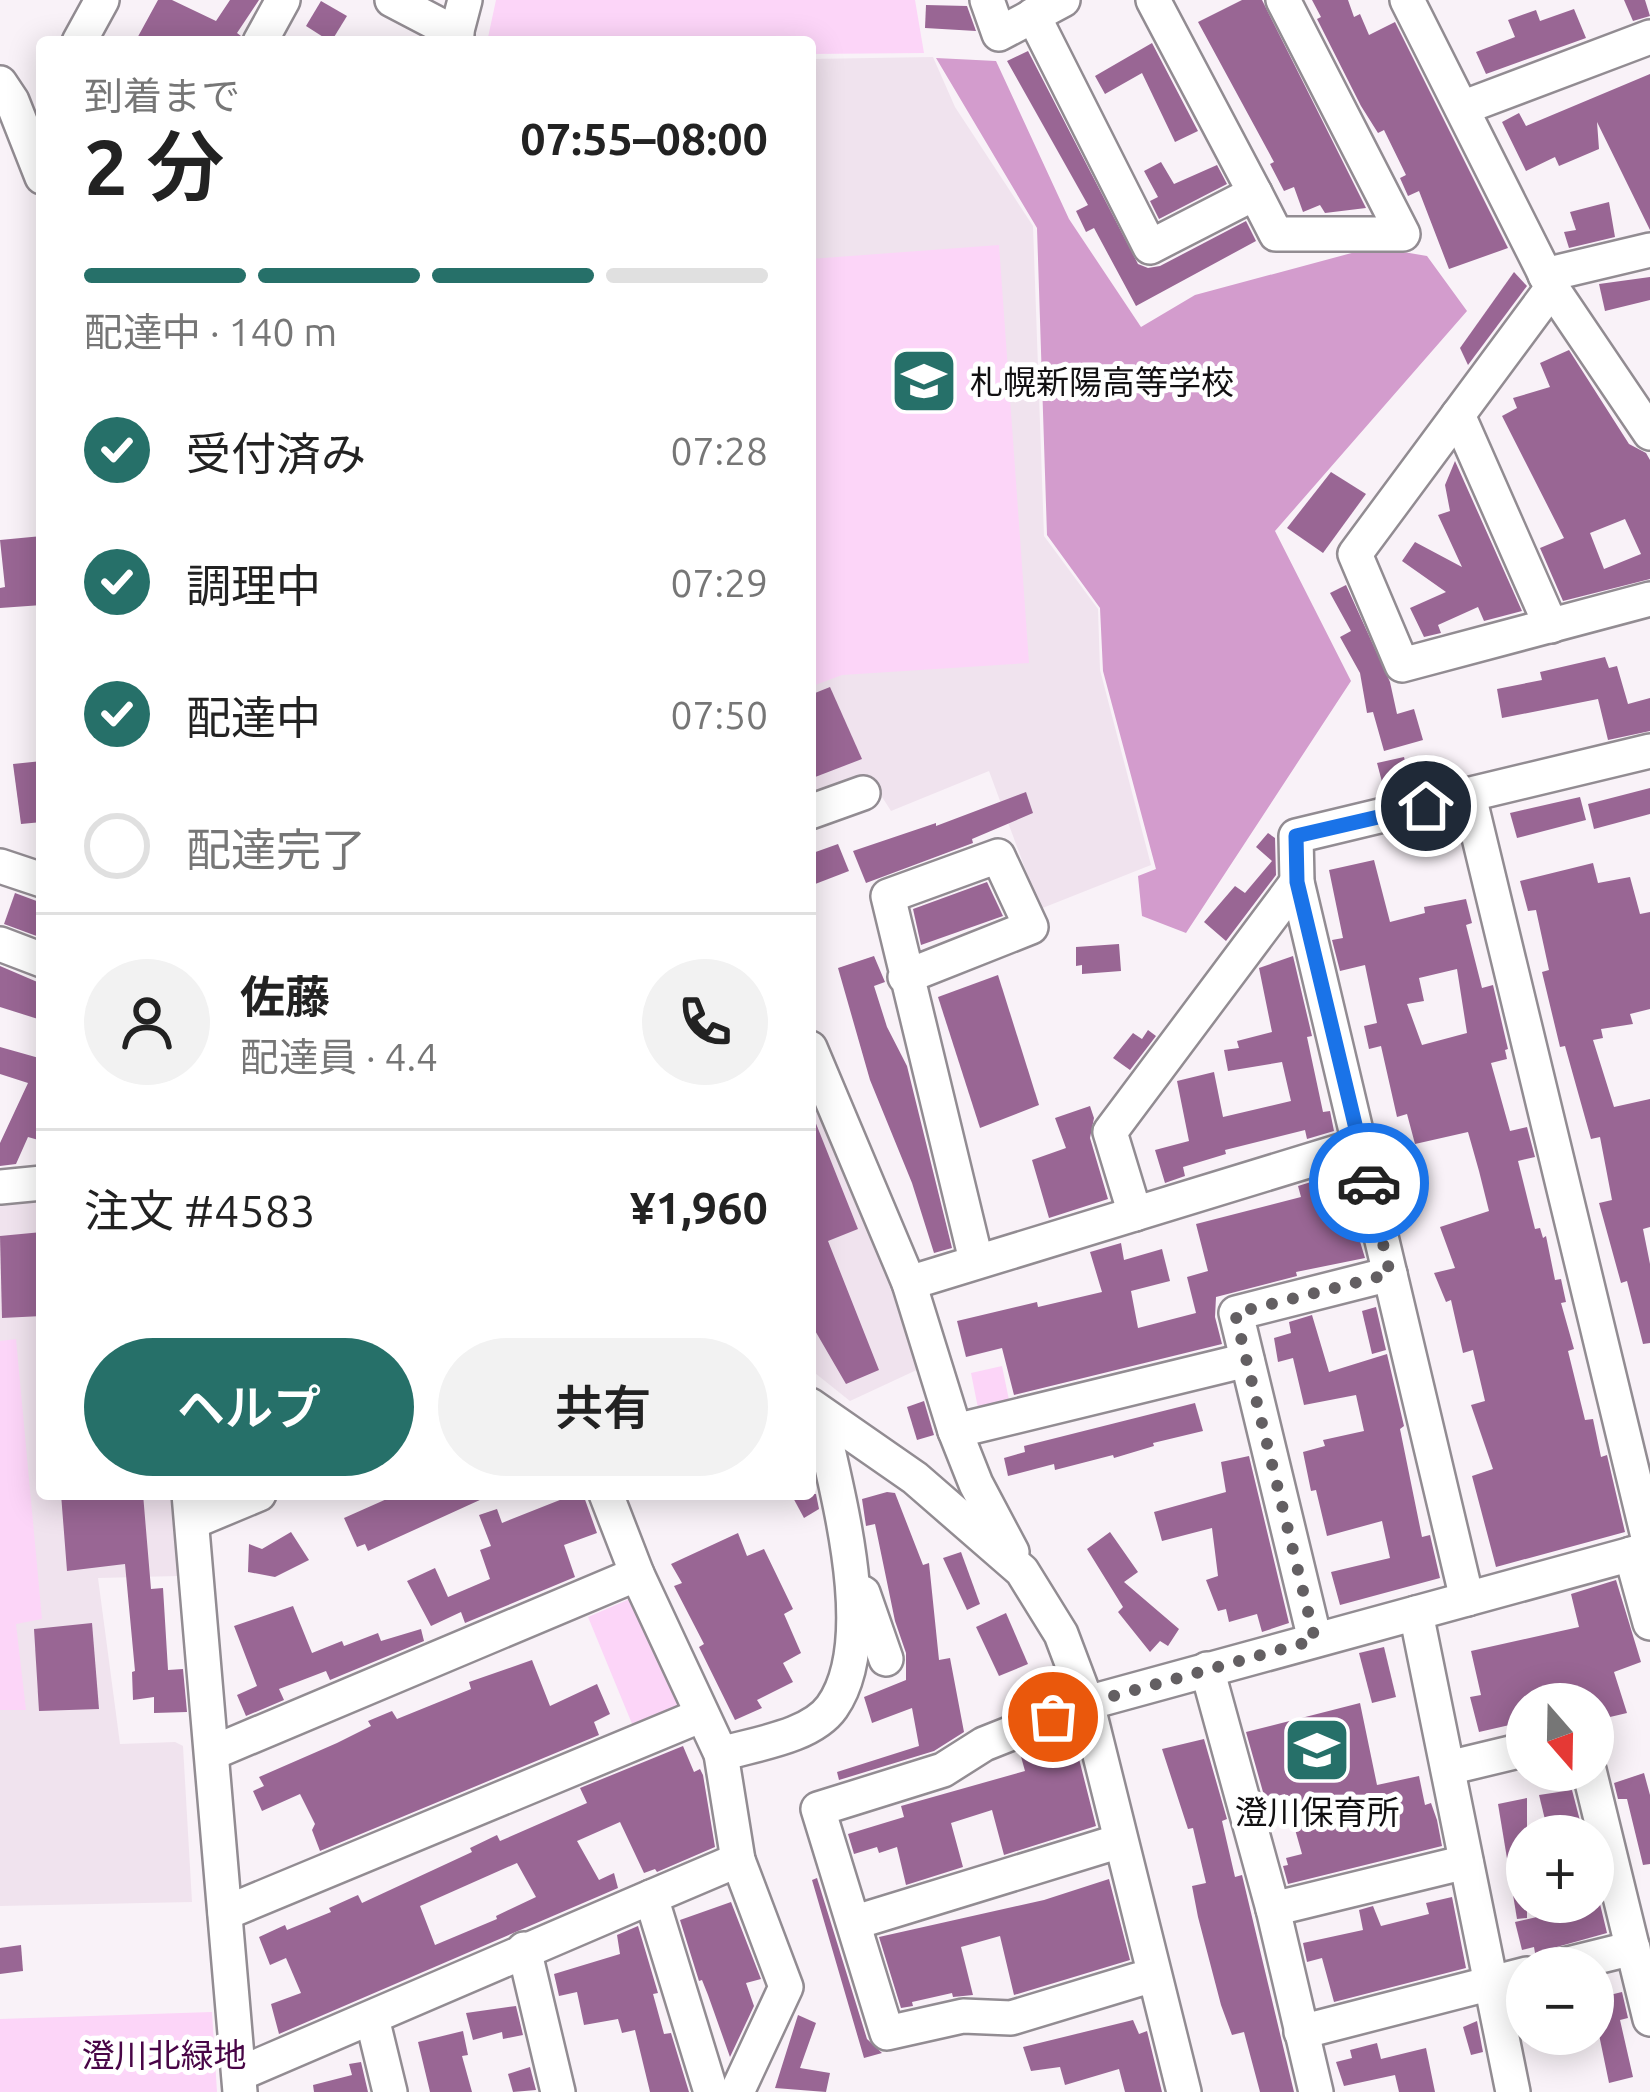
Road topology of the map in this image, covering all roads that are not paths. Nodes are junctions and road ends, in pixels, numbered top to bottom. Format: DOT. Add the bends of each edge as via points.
graph roads {
  1 [pos="102,0"];
  2 [pos="283,0"];
  3 [pos="392,0"];
  4 [pos="464,0"];
  5 [pos="987,0"];
  6 [pos="1154,0"];
  7 [pos="1283,0"];
  8 [pos="1407,0"];
  9 [pos="1048,7"];
  10 [pos="82,36"];
  11 [pos="263,36"];
  12 [pos="452,36"];
  13 [pos="455,36"];
  14 [pos="1650,37"];
  15 [pos="0,83"];
  16 [pos="1462,108"];
  17 [pos="35,126"];
  18 [pos="1256,193"];
  19 [pos="1650,250"];
  20 [pos="1549,281"];
  21 [pos="1458,415"];
  22 [pos="1645,417"];
  23 [pos="1650,599"];
  24 [pos="1551,626"];
  25 [pos="1650,751"];
  26 [pos="863,793"];
  27 [pos="1469,796"];
  28 [pos="816,810"];
  29 [pos="0,866"];
  30 [pos="36,878"];
  31 [pos="1297,882"];
  32 [pos="0,944"];
  33 [pos="36,959"];
  34 [pos="905,976"];
  35 [pos="816,1062"];
  36 [pos="1360,1145"];
  37 [pos="1135,1214"];
  38 [pos="976,1260"];
  39 [pos="1390,1274"];
  40 [pos="909,1283"];
  41 [pos="1247,1360"];
  42 [pos="816,1411"];
  43 [pos="816,1414"];
  44 [pos="955,1431"];
  45 [pos="230,1500"];
  46 [pos="608,1500"];
  47 [pos="191,1508"];
  48 [pos="1644,1550"];
  49 [pos="849,1553"];
  50 [pos="1022,1571"];
  51 [pos="637,1574"];
  52 [pos="1467,1599"];
  53 [pos="1416,1613"];
  54 [pos="1650,1623"];
  55 [pos="1315,1640"];
  56 [pos="886,1659"];
  57 [pos="1207,1670"];
  58 [pos="1088,1703"];
  59 [pos="702,1714"];
  60 [pos="212,1753"];
  61 [pos="721,1754"];
  62 [pos="1506,1754"];
  63 [pos="1448,1768"];
  64 [pos="1594,1791"];
  65 [pos="1120,1841"];
  66 [pos="738,1860"];
  67 [pos="1466,1862"];
  68 [pos="651,1897"];
  69 [pos="1273,1909"];
  70 [pos="224,1913"];
  71 [pos="856,1922"];
  72 [pos="524,1948"];
  73 [pos="1633,1948"];
  74 [pos="1614,1953"];
  75 [pos="1154,1975"];
  76 [pos="1506,1979"];
  77 [pos="1490,1983"];
  78 [pos="372,2018"];
  79 [pos="1650,2019"];
  80 [pos="1301,2032"];
  81 [pos="239,2083"];
  82 [pos="391,2092"];
  83 [pos="559,2092"];
  84 [pos="711,2092"];
  85 [pos="737,2092"];
  86 [pos="1184,2092"];
  87 [pos="1316,2092"];
  88 [pos="1513,2092"];
  1 -- 10 [label="street"];
  2 -- 11 [label="street"];
  3 -- 12 [label="street"];
  4 -- 13 [label="street"];
  5 -- 9 [label="street" via="999,34"];
  6 -- 18 [label="street"];
  7 -- 18 [label="street" via="1402,235 1276,234"];
  8 -- 16 [label="street"];
  9 -- 18 [label="street" via="1150,248"];
  14 -- 16 [label="street"];
  15 -- 17 [label="street"];
  16 -- 20 [label="street"];
  19 -- 20 [label="street"];
  20 -- 21 [label="street"];
  20 -- 22 [label="street"];
  21 -- 24 [label="street"];
  21 -- 24 [label="street" via="1355,554 1402,664"];
  23 -- 24 [label="street"];
  25 -- 27 [label="street"];
  26 -- 28 [label="street"];
  27 -- 31 [label="street" via="1296,836"];
  27 -- 48 [label="street"];
  29 -- 30 [label="street"];
  31 -- 36 [label="street"];
  31 -- 37 [label="street" via="1110,1132"];
  32 -- 33 [label="street"];
  34 -- 38 [label="street"];
  35 -- 40 [label="street"];
  36 -- 37 [label="street"];
  36 -- 39 [label="street"];
  37 -- 38 [label="street"];
  38 -- 40 [label="street"];
  39 -- 41 [label="street" via="1235,1313"];
  39 -- 52 [label="street"];
  40 -- 44 [label="street"];
  41 -- 44 [label="street"];
  41 -- 55 [label="street"];
  42 -- 50 [label="street" via="915,1478"];
  43 -- 49 [label="street"];
  44 -- 50 [label="street"];
  45 -- 47 [label="street"];
  46 -- 51 [label="street"];
  47 -- 60 [label="street"];
  48 -- 52 [label="street"];
  48 -- 54 [label="street"];
  49 -- 56 [label="street"];
  49 -- 61 [label="street" via="854,1640 831,1709 806,1727"];
  50 -- 58 [label="street" via="1061,1634"];
  51 -- 59 [label="street"];
  51 -- 60 [label="street"];
  52 -- 53 [label="street"];
  53 -- 55 [label="street"];
  53 -- 63 [label="street"];
  55 -- 57 [label="street"];
  57 -- 58 [label="street"];
  57 -- 69 [label="street"];
  58 -- 65 [label="street"];
  58 -- 71 [label="street" via="984,1744 943,1770 818,1809"];
  59 -- 61 [label="street"];
  59 -- 70 [label="street"];
  60 -- 70 [label="street"];
  61 -- 66 [label="street"];
  62 -- 63 [label="street"];
  63 -- 67 [label="street"];
  64 -- 73 [label="street"];
  65 -- 71 [label="street"];
  65 -- 75 [label="street"];
  66 -- 68 [label="street"];
  66 -- 85 [label="street" via="786,1987"];
  67 -- 69 [label="street"];
  67 -- 77 [label="street"];
  68 -- 72 [label="street"];
  68 -- 84 [label="street"];
  69 -- 80 [label="street"];
  70 -- 81 [label="street"];
  71 -- 75 [label="street" via="887,2033 963,2016 1011,2018"];
  72 -- 78 [label="street"];
  72 -- 83 [label="street"];
  73 -- 74 [label="street"];
  73 -- 79 [label="street"];
  75 -- 86 [label="street"];
  76 -- 77 [label="street"];
  77 -- 80 [label="street"];
  77 -- 88 [label="street"];
  78 -- 81 [label="street"];
  78 -- 82 [label="street"];
  80 -- 87 [label="street"];
}
